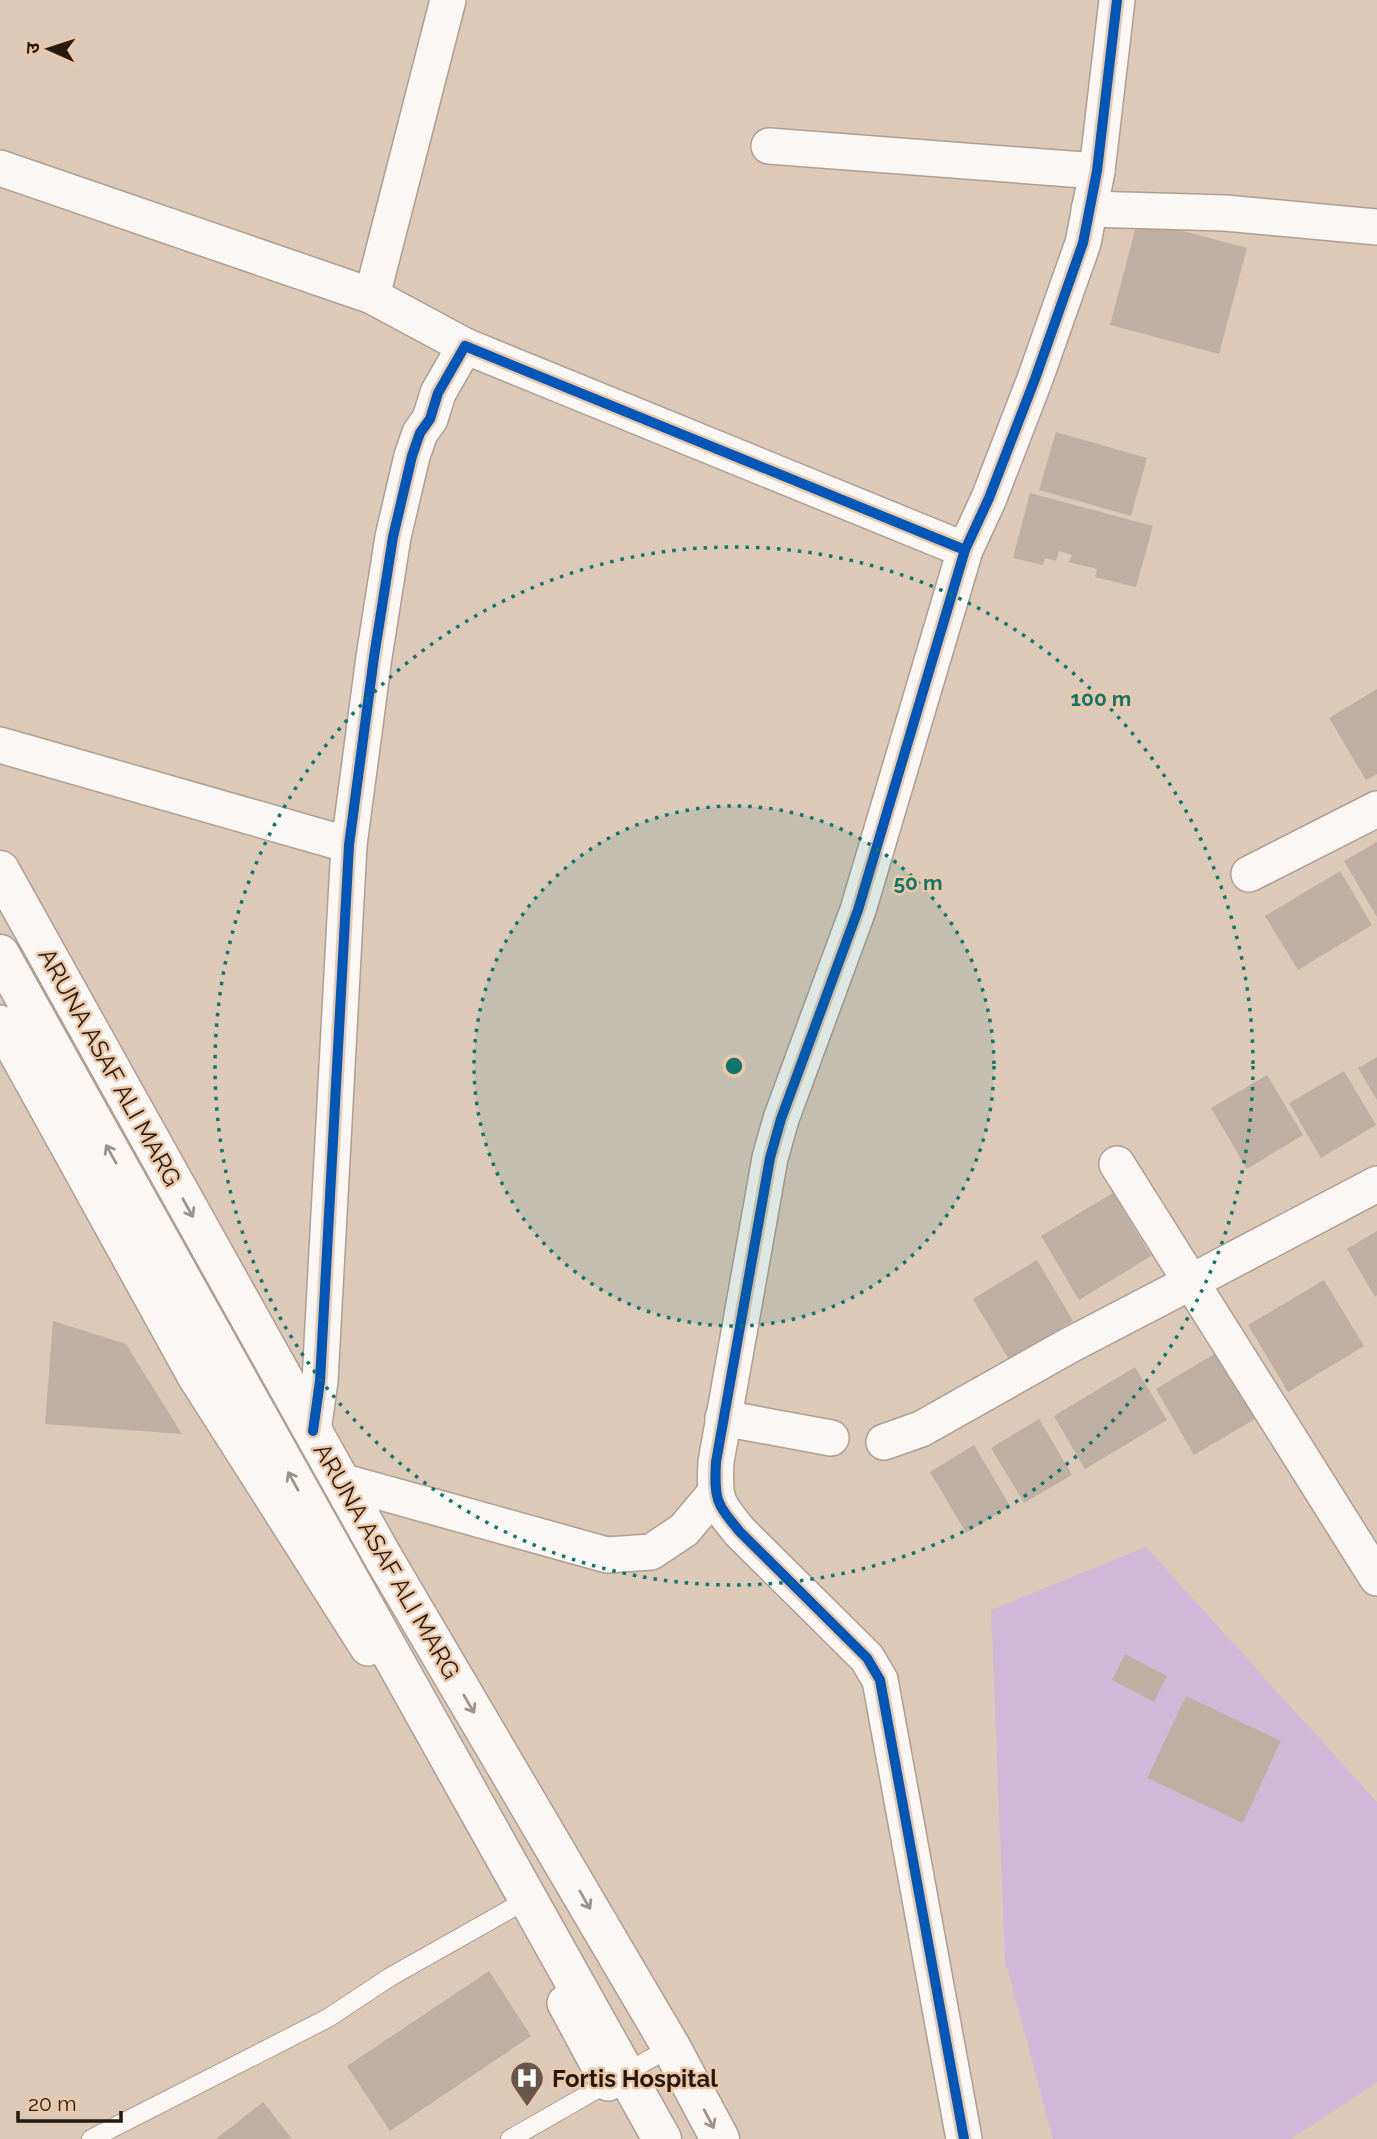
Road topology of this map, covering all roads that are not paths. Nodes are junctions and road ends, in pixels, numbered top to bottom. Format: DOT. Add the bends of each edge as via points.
graph roads {
  1 [pos="448,0"];
  2 [pos="1117,0"];
  3 [pos="769,146"];
  4 [pos="0,168"];
  5 [pos="1097,171"];
  6 [pos="1089,209"];
  7 [pos="1377,227"];
  8 [pos="372,296"];
  9 [pos="465,346"];
  10 [pos="965,550"];
  11 [pos="0,745"];
  12 [pos="1377,809"];
  13 [pos="349,845"];
  14 [pos="0,870"];
  15 [pos="1249,874"];
  16 [pos="0,954"];
  17 [pos="0,1023"];
  18 [pos="1117,1164"];
  19 [pos="1377,1184"];
  20 [pos="1191,1282"];
  21 [pos="723,1418"];
  22 [pos="313,1431"];
  23 [pos="831,1438"];
  24 [pos="884,1442"];
  25 [pos="341,1481"];
  26 [pos="715,1493"];
  27 [pos="1377,1578"];
  28 [pos="514,1908"];
  29 [pos="671,2047"];
  30 [pos="617,2078"];
  31 [pos="521,2137"];
  32 [pos="91,2139"];
  33 [pos="662,2139"];
  34 [pos="720,2139"];
  35 [pos="964,2139"];
  1 -- 8 [label="street"];
  2 -- 5 [label="street"];
  3 -- 5 [label="street"];
  4 -- 8 [label="street"];
  5 -- 6 [label="street"];
  6 -- 7 [label="street"];
  6 -- 10 [label="street" via="1059,315"];
  8 -- 9 [label="street"];
  9 -- 10 [label="street"];
  9 -- 13 [label="street" via="420,433 393,537"];
  10 -- 21 [label="street" via="858,910 777,1132"];
  11 -- 13 [label="street"];
  12 -- 15 [label="street"];
  13 -- 22 [label="street"];
  14 -- 22 [label="main road, ARUNA ASAF ALI MARG, one-way"];
  30 -- 16 [label="main road, ARUNA ASAF ALI MARG, one-way"];
  17 -- 28 [label="street" via="195,1376 394,1690"];
  18 -- 20 [label="street"];
  19 -- 20 [label="street"];
  20 -- 24 [label="street" via="921,1429"];
  20 -- 27 [label="street"];
  21 -- 23 [label="street"];
  21 -- 26 [label="street"];
  22 -- 25 [label="main road, ARUNA ASAF ALI MARG"];
  25 -- 26 [label="street" via="607,1555 651,1552 684,1530"];
  25 -- 29 [label="main road, ARUNA ASAF ALI MARG, one-way"];
  26 -- 35 [label="street" via="723,1512 740,1532 867,1658 880,1680"];
  28 -- 30 [label="street"];
  28 -- 32 [label="lane" via="390,1977 328,2018"];
  29 -- 30 [label="lane"];
  29 -- 34 [label="main road, ARUNA ASAF ALI MARG, one-way"];
  30 -- 31 [label="lane"];
  30 -- 33 [label="main road, ARUNA ASAF ALI MARG"];
}
